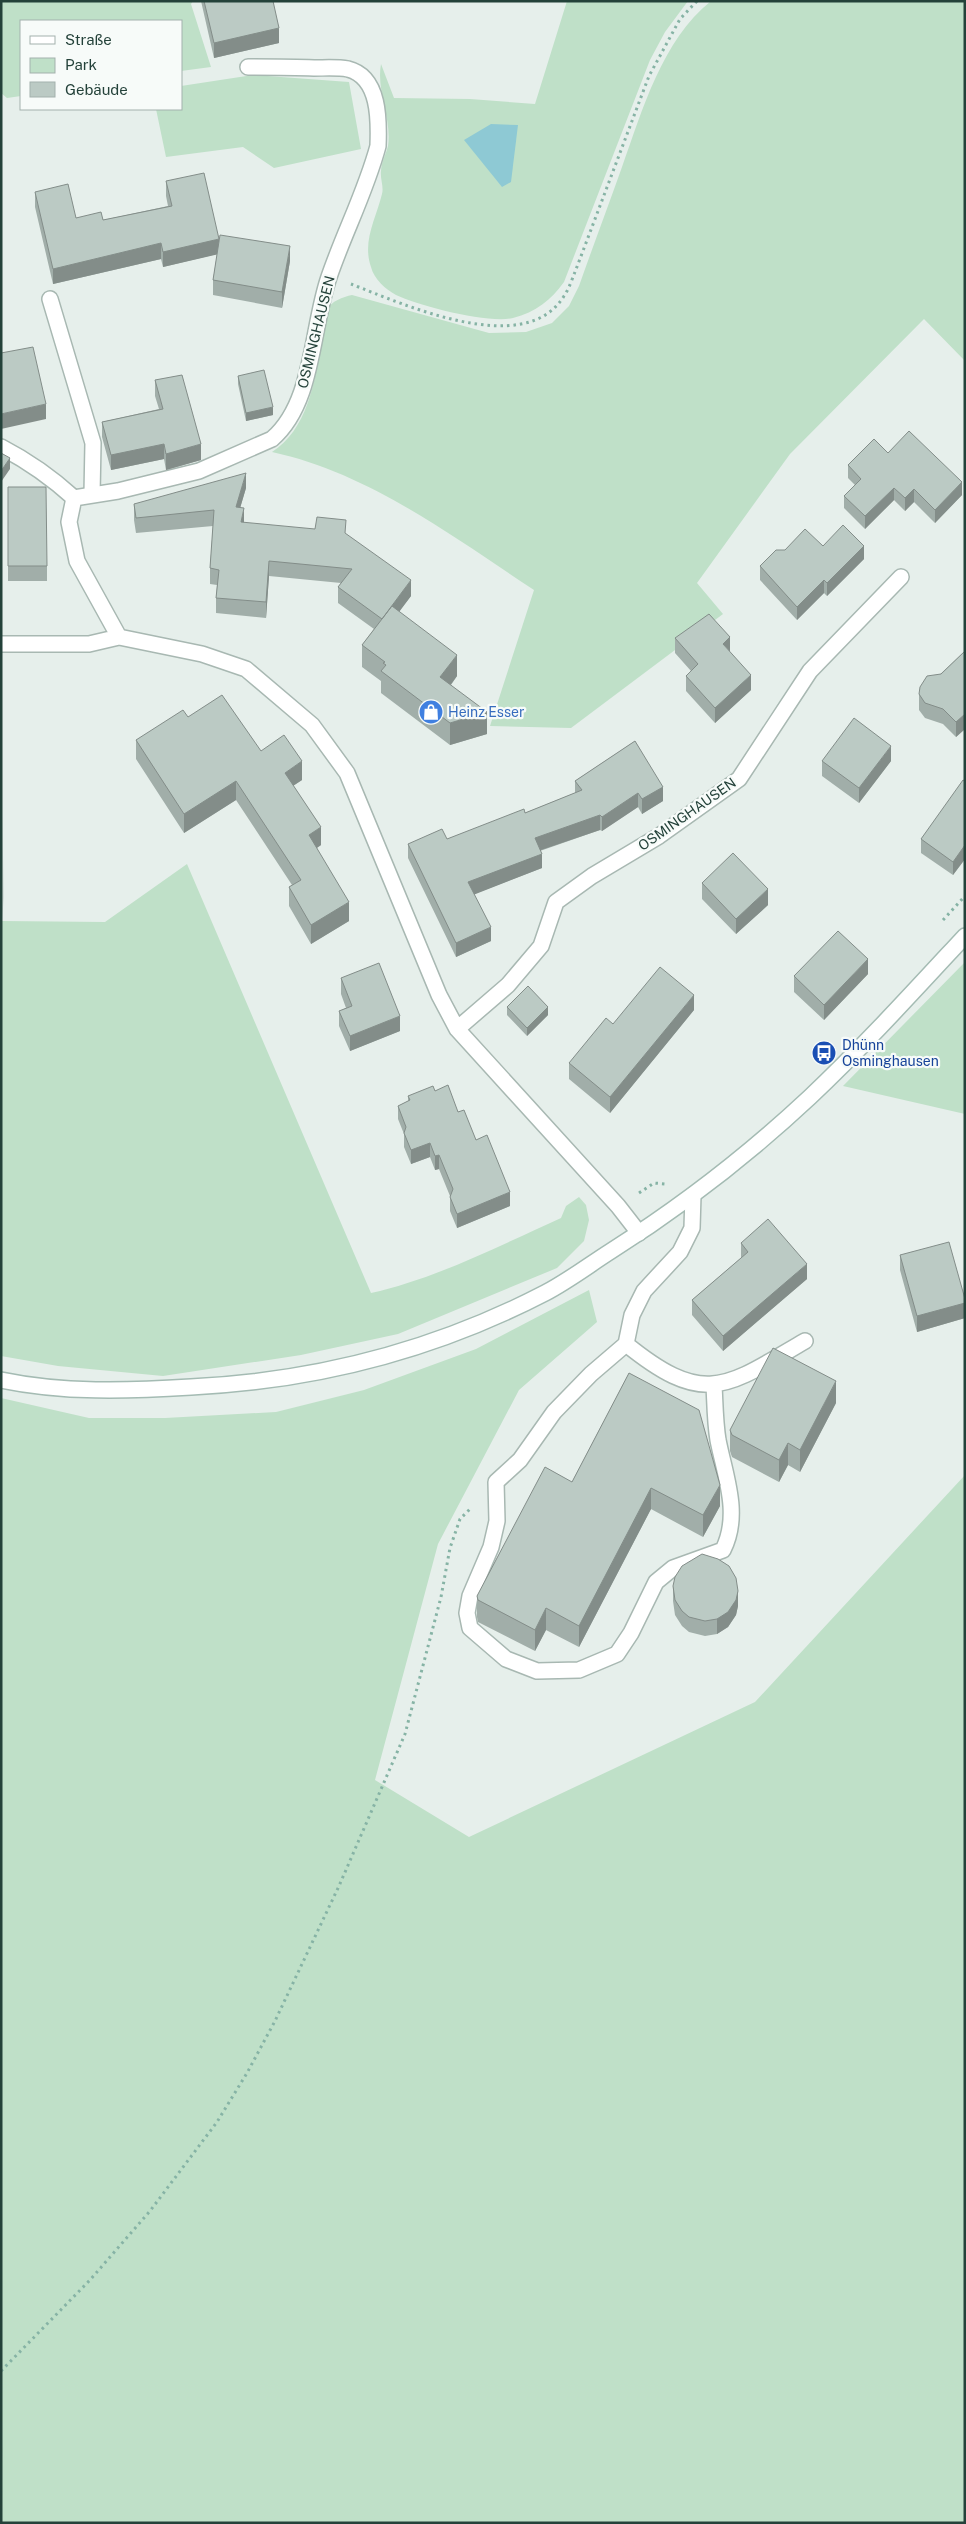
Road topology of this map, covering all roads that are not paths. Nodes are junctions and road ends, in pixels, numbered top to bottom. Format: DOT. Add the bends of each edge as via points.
graph roads {
  1 [pos="248,67"];
  2 [pos="50,299"];
  3 [pos="1,447"];
  4 [pos="92,494"];
  5 [pos="74,498"];
  6 [pos="901,577"];
  7 [pos="119,637"];
  8 [pos="1,644"];
  9 [pos="965,936"];
  10 [pos="457,1028"];
  11 [pos="693,1195"];
  12 [pos="639,1233"];
  13 [pos="805,1342"];
  14 [pos="626,1344"];
  15 [pos="1,1380"];
  16 [pos="714,1385"];
  1 -- 4 [label="street, OSMINGHAUSEN" via="349,70 368,84 374,94 378,146 329,276 304,386 282,431 272,439 199,471 118,491"];
  2 -- 4 [label="street" via="93,443"];
  3 -- 5 [label="street" via="54,480"];
  4 -- 5 [label="street, OSMINGHAUSEN"];
  5 -- 7 [label="street" via="69,522 77,561"];
  6 -- 10 [label="street, OSMINGHAUSEN" via="810,670 739,778 659,836 556,902 541,946 508,985"];
  7 -- 8 [label="street" via="89,644"];
  7 -- 10 [label="street" via="202,654 246,669 312,725 348,773 439,995"];
  9 -- 11 [label="street" via="811,1096 727,1170"];
  10 -- 12 [label="street"];
  11 -- 12 [label="street"];
  11 -- 14 [label="street" via="692,1228 680,1252 644,1291 632,1315"];
  12 -- 15 [label="street" via="546,1292 515,1307 431,1341 358,1364 224,1386 143,1390 96,1390"];
  13 -- 16 [label="street" via="734,1380"];
  14 -- 16 [label="street" via="650,1363 679,1379"];
  14 -- 16 [label="street" via="554,1412 520,1460 496,1482 497,1521 491,1547 470,1596 468,1613 470,1628 506,1659 537,1671 579,1670 617,1654 656,1582 673,1568 724,1550 732,1515 718,1438"];
}
